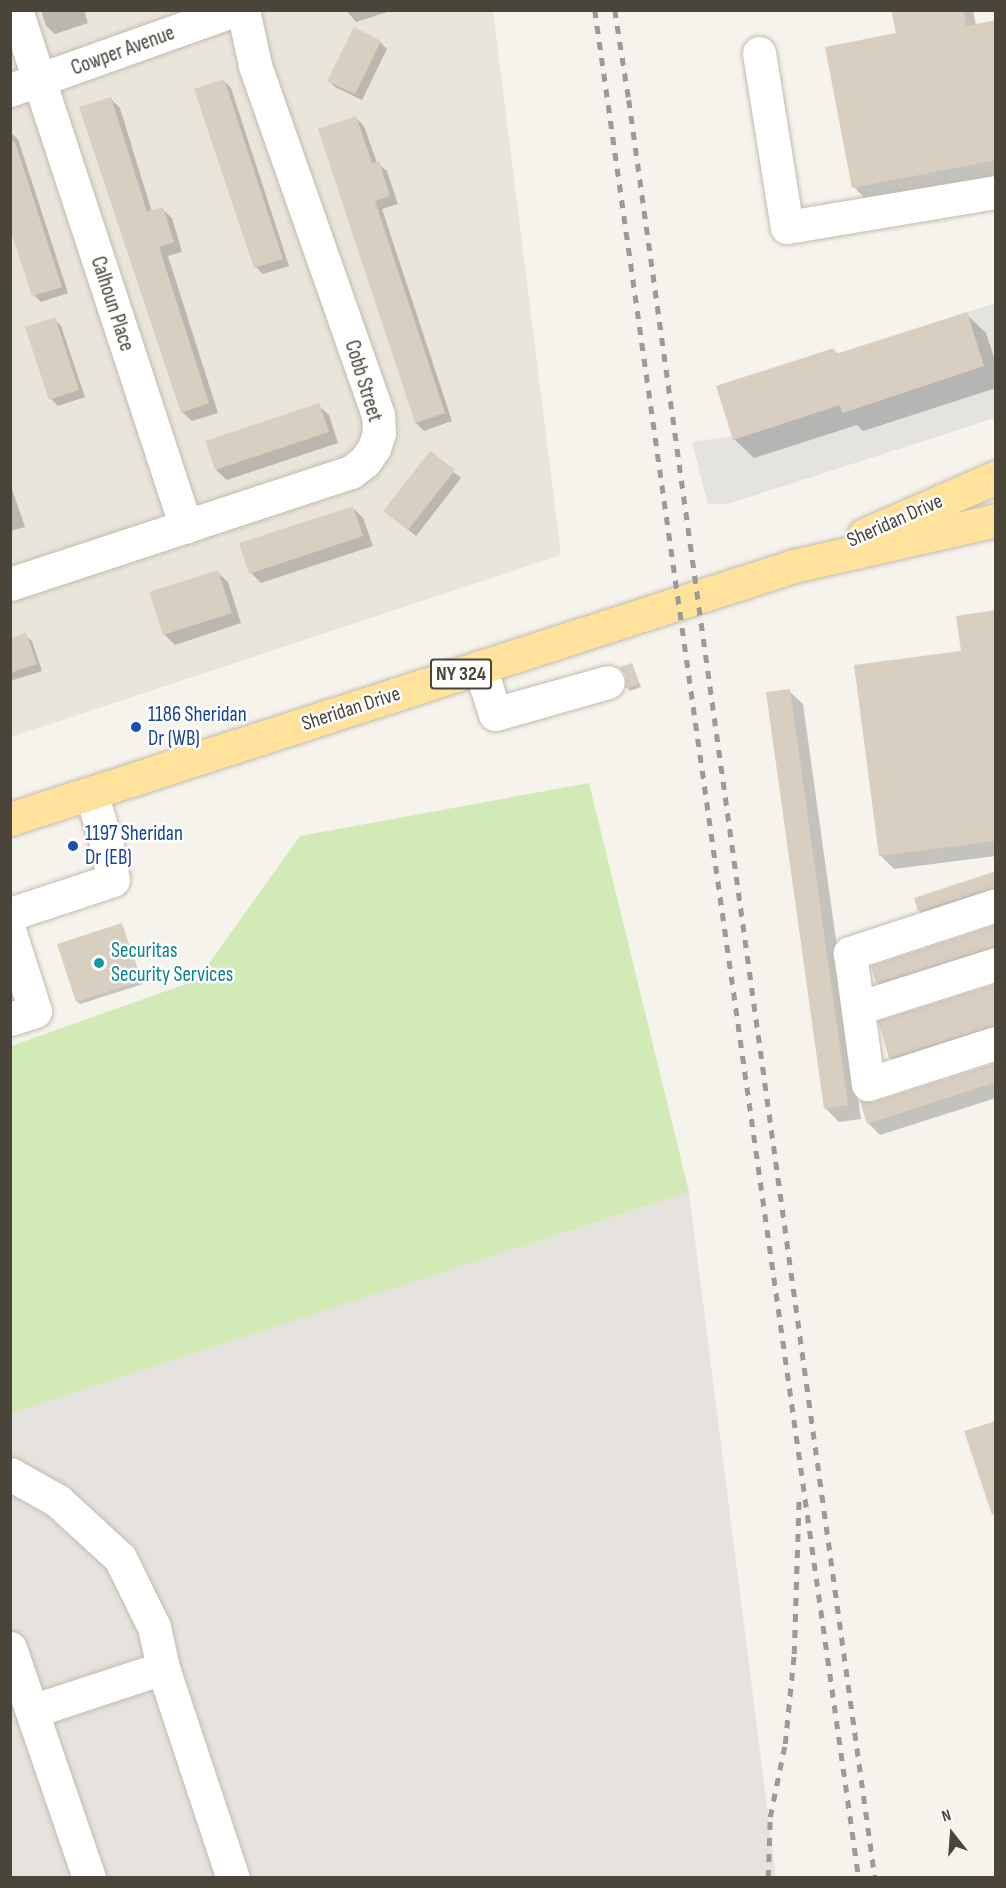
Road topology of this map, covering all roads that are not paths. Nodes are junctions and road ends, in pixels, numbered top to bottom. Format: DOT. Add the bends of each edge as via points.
graph roads {
  1 [pos="16,10"];
  2 [pos="235,10"];
  3 [pos="243,10"];
  4 [pos="759,52"];
  5 [pos="25,85"];
  6 [pos="996,192"];
  7 [pos="996,477"];
  8 [pos="996,520"];
  9 [pos="186,527"];
  10 [pos="794,566"];
  11 [pos="10,584"];
  12 [pos="480,668"];
  13 [pos="608,682"];
  14 [pos="91,793"];
  15 [pos="10,819"];
  16 [pos="996,905"];
  17 [pos="10,915"];
  18 [pos="10,933"];
  19 [pos="996,964"];
  20 [pos="858,1008"];
  21 [pos="10,1019"];
  22 [pos="996,1043"];
  23 [pos="10,1474"];
  24 [pos="10,1648"];
  25 [pos="163,1668"];
  26 [pos="32,1711"];
  27 [pos="88,1878"];
  28 [pos="234,1878"];
  1 -- 5 [label="street, Calhoun Place"];
  2 -- 5 [label="street, Cowper Avenue"];
  3 -- 9 [label="street, Cobb Street" via="255,65 378,415 378,433 374,448 351,472"];
  4 -- 6 [label="street" via="787,227"];
  5 -- 9 [label="street, Calhoun Place"];
  7 -- 10 [label="main road, Sheridan Drive / NY 324"];
  8 -- 10 [label="main road, Sheridan Drive / NY 324"];
  9 -- 11 [label="street, Cobb Street"];
  10 -- 12 [label="main road, Sheridan Drive / NY 324"];
  12 -- 13 [label="street" via="495,714"];
  12 -- 14 [label="main road, Sheridan Drive / NY 324"];
  14 -- 15 [label="main road, Sheridan Drive / NY 324"];
  14 -- 17 [label="street" via="113,880"];
  16 -- 20 [label="street" via="850,953"];
  18 -- 21 [label="street" via="35,1011"];
  19 -- 20 [label="street"];
  20 -- 22 [label="street" via="868,1084"];
  23 -- 25 [label="street" via="58,1501 120,1558 154,1627"];
  24 -- 26 [label="street"];
  25 -- 26 [label="street"];
  25 -- 28 [label="street"];
  26 -- 27 [label="street"];
}
